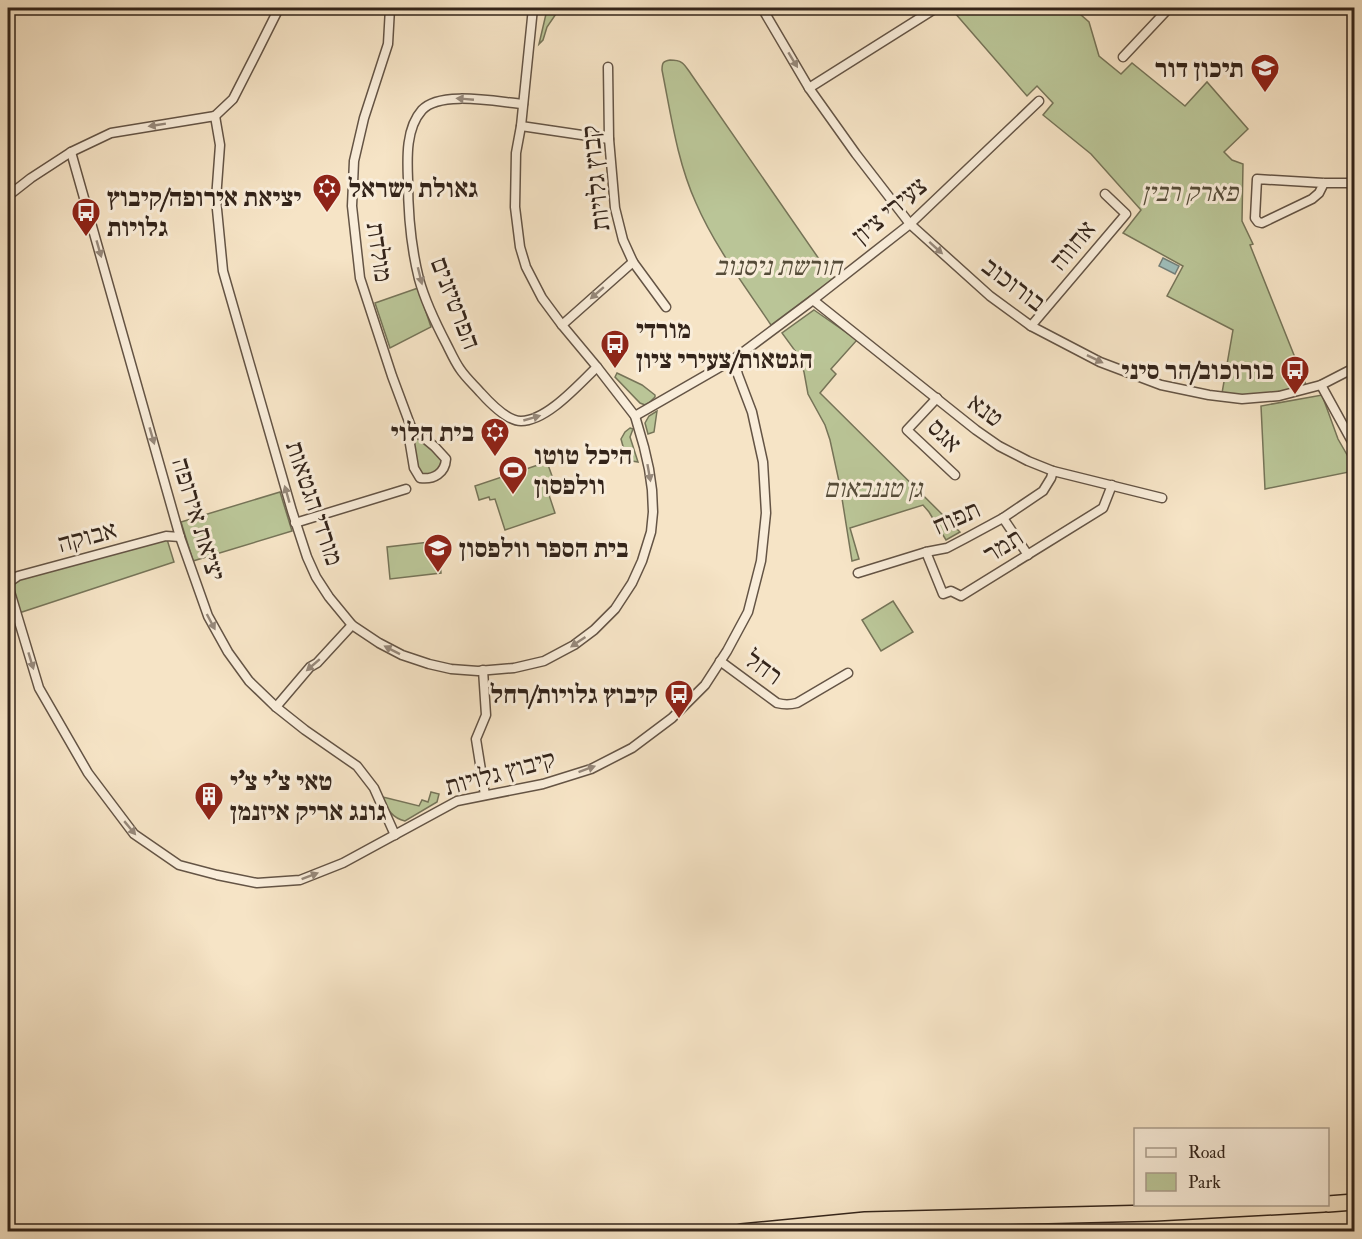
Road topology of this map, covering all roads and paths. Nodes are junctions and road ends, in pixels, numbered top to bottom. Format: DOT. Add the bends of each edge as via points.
graph roads {
  1 [pos="279,8"];
  2 [pos="390,8"];
  3 [pos="534,8"];
  4 [pos="936,8"];
  5 [pos="1169,8"];
  6 [pos="763,9"];
  7 [pos="1123,57"];
  8 [pos="608,67"];
  9 [pos="809,88"];
  10 [pos="1039,101"];
  11 [pos="523,104"];
  12 [pos="215,116"];
  13 [pos="521,126"];
  14 [pos="609,139"];
  15 [pos="71,152"];
  16 [pos="1324,183"];
  17 [pos="1354,183"];
  18 [pos="1105,194"];
  19 [pos="8,196"];
  20 [pos="910,224"];
  21 [pos="633,262"];
  22 [pos="813,300"];
  23 [pos="666,307"];
  24 [pos="562,325"];
  25 [pos="1031,326"];
  26 [pos="734,358"];
  27 [pos="597,367"];
  28 [pos="1354,368"];
  29 [pos="1321,385"];
  30 [pos="938,398"];
  31 [pos="635,416"];
  32 [pos="411,427"];
  33 [pos="1354,445"];
  34 [pos="1053,471"];
  35 [pos="955,475"];
  36 [pos="1112,485"];
  37 [pos="406,489"];
  38 [pos="1162,498"];
  39 [pos="1003,518"];
  40 [pos="295,523"];
  41 [pos="180,537"];
  42 [pos="926,552"];
  43 [pos="1028,555"];
  44 [pos="858,573"];
  45 [pos="8,584"];
  46 [pos="9,598"];
  47 [pos="352,625"];
  48 [pos="720,661"];
  49 [pos="483,670"];
  50 [pos="848,673"];
  51 [pos="276,707"];
  52 [pos="485,795"];
  53 [pos="395,835"];
  54 [pos="1354,1202"];
  55 [pos="1329,1204"];
  56 [pos="1288,1206"];
  57 [pos="741,1232"];
  1 -- 12 [label="street" via="233,99"];
  2 -- 32 [label="street, מולדת" via="388,44 354,161 352,206 360,278"];
  3 -- 11 [label="street, מורדי הגטאות"];
  4 -- 9 [label="street"];
  5 -- 7 [label="street"];
  6 -- 9 [label="street, בורוכוב, one-way"];
  8 -- 14 [label="street, קבוץ גלויות"];
  9 -- 20 [label="street, בורוכוב"];
  10 -- 20 [label="street, צעירי ציון"];
  11 -- 13 [label="street, מורדי הגטאות"];
  11 -- 27 [label="street, הפרטיזנים, one-way" via="452,98 435,101 414,123 407,170 419,279 459,369 488,402 510,419 538,417 552,409"];
  12 -- 15 [label="street, one-way" via="111,133"];
  40 -- 12 [label="street, מורדי הגטאות, one-way" via="222,271 216,199 220,145"];
  13 -- 14 [label="street"];
  13 -- 24 [label="street, מורדי הגטאות" via="515,207 520,247 542,298"];
  14 -- 21 [label="street, קבוץ גלויות" via="615,208"];
  15 -- 19 [label="street"];
  15 -- 41 [label="street, יציאת אירופה, one-way"];
  16 -- 16 [label="street" via="1312,199 1262,223 1255,218 1257,179"];
  16 -- 17 [label="street"];
  18 -- 25 [label="street, אחווה" via="1126,214"];
  20 -- 22 [label="street, צעירי ציון"];
  20 -- 25 [label="street, בורוכוב, one-way" via="990,296"];
  21 -- 23 [label="street, קבוץ גלויות"];
  21 -- 24 [label="street, one-way"];
  22 -- 26 [label="street, צעירי ציון"];
  22 -- 30 [label="street, טנא"];
  24 -- 27 [label="street, מורדי הגטאות"];
  25 -- 29 [label="street, בורוכוב, one-way" via="1100,362 1161,385 1242,399 1280,396"];
  26 -- 31 [label="street, צעירי ציון"];
  26 -- 48 [label="street, קיבוץ גלויות" via="763,462 766,513 761,561 748,612"];
  27 -- 31 [label="street, מורדי הגטאות"];
  28 -- 29 [label="street, בורוכוב"];
  29 -- 33 [label="street"];
  30 -- 34 [label="street, טנא" via="999,446"];
  30 -- 35 [label="street, אגס" via="907,430"];
  31 -- 49 [label="street, מורדי הגטאות, one-way" via="649,469 653,512 650,539 632,583 615,609 574,645 544,661"];
  32 -- 32 [label="street, מולדת" via="414,468 420,478 433,477 445,467 446,459"];
  34 -- 36 [label="street, טנא"];
  34 -- 39 [label="street, תפוח" via="1043,491"];
  36 -- 38 [label="street, טנא"];
  36 -- 43 [label="street, תמר" via="1103,508"];
  37 -- 40 [label="street"];
  39 -- 42 [label="street, תפוח" via="947,548"];
  39 -- 43 [label="street"];
  40 -- 47 [label="street, מורדי הגטאות" via="316,577"];
  41 -- 45 [label="street, אבוקה" via="166,536 18,576"];
  41 -- 51 [label="street, יציאת אירופה, one-way" via="208,616 228,652 249,681"];
  42 -- 43 [label="street, תמר" via="943,594 957,594"];
  42 -- 44 [label="street, תפוח"];
  45 -- 46 [label="street, קיבוץ גלויות"];
  46 -- 53 [label="street, קיבוץ גלויות, one-way" via="39,688 88,773 134,834 180,865 257,883 300,880 343,863"];
  49 -- 47 [label="street, מורדי הגטאות, one-way" via="451,669 411,658"];
  47 -- 51 [label="street, one-way"];
  48 -- 50 [label="street, רחל" via="783,705 797,703"];
  52 -- 48 [label="street, קיבוץ גלויות, one-way" via="543,784 591,769 632,748 672,718 705,685"];
  49 -- 52 [label="street" via="486,715 476,740"];
  51 -- 53 [label="street, יציאת אירופה" via="357,766 374,788"];
  52 -- 53 [label="street, קיבוץ גלויות" via="457,801"];
  54 -- 55 [label="highway"];
  56 -- 57 [label="highway" via="865,1220"];
}
